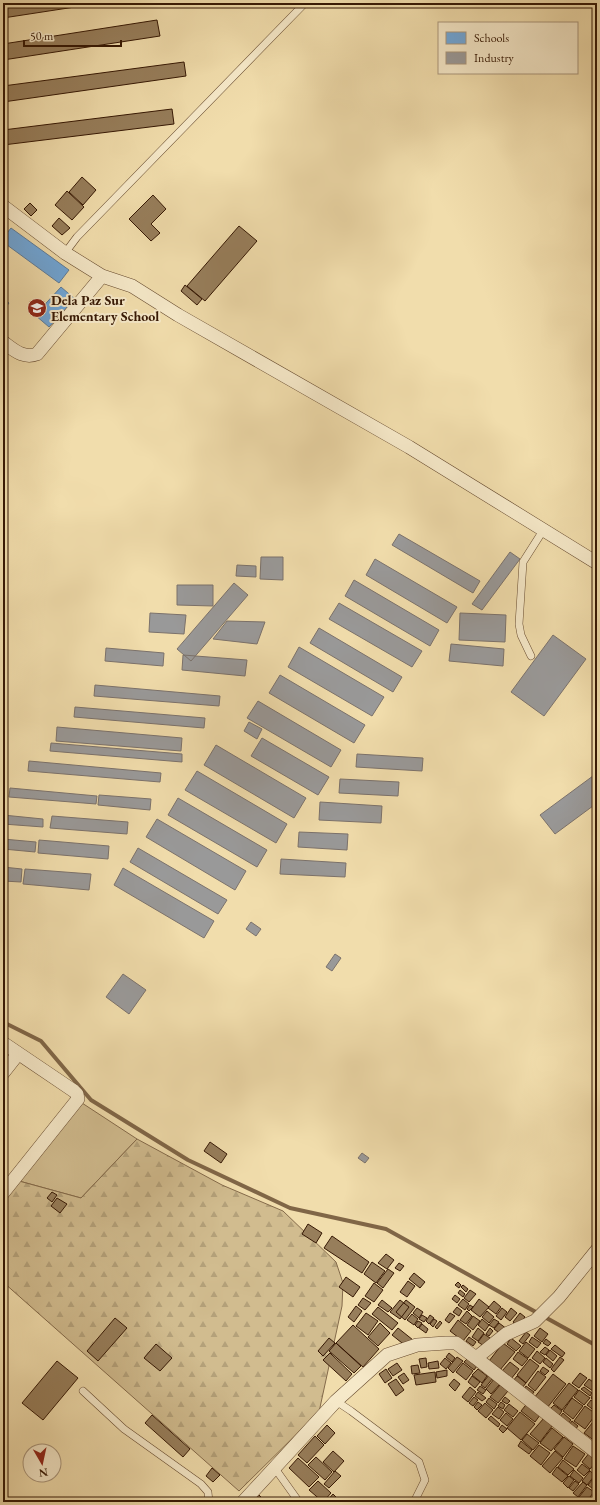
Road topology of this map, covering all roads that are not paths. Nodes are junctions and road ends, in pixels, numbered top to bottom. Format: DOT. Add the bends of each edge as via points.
graph roads {
  1 [pos="305,3"];
  2 [pos="3,206"];
  3 [pos="65,253"];
  4 [pos="102,276"];
  5 [pos="3,342"];
  6 [pos="544,529"];
  7 [pos="597,563"];
  8 [pos="531,656"];
  9 [pos="3,1043"];
  10 [pos="18,1054"];
  11 [pos="3,1073"];
  12 [pos="3,1193"];
  13 [pos="597,1250"];
  14 [pos="476,1358"];
  15 [pos="83,1391"];
  16 [pos="336,1402"];
  17 [pos="597,1453"];
  18 [pos="274,1467"];
  19 [pos="209,1502"];
  20 [pos="243,1502"];
  21 [pos="299,1502"];
  22 [pos="414,1502"];
  1 -- 3 [label="lane" via="77,237"];
  2 -- 3 [label="street"];
  3 -- 4 [label="street"];
  4 -- 5 [label="street" via="37,354 21,354"];
  4 -- 6 [label="street" via="132,286 178,316 410,447"];
  6 -- 7 [label="street"];
  6 -- 8 [label="lane" via="523,562 519,624"];
  9 -- 10 [label="street"];
  10 -- 11 [label="street"];
  10 -- 12 [label="street" via="74,1091 78,1099"];
  13 -- 14 [label="street" via="559,1297 535,1321 506,1334"];
  14 -- 16 [label="street" via="456,1343 417,1345 387,1355"];
  14 -- 17 [label="street"];
  15 -- 19 [label="lane" via="124,1429 201,1484 208,1492"];
  16 -- 18 [label="street"];
  16 -- 22 [label="lane" via="352,1411 419,1462 424,1480"];
  18 -- 20 [label="street"];
  18 -- 21 [label="lane"];
}
